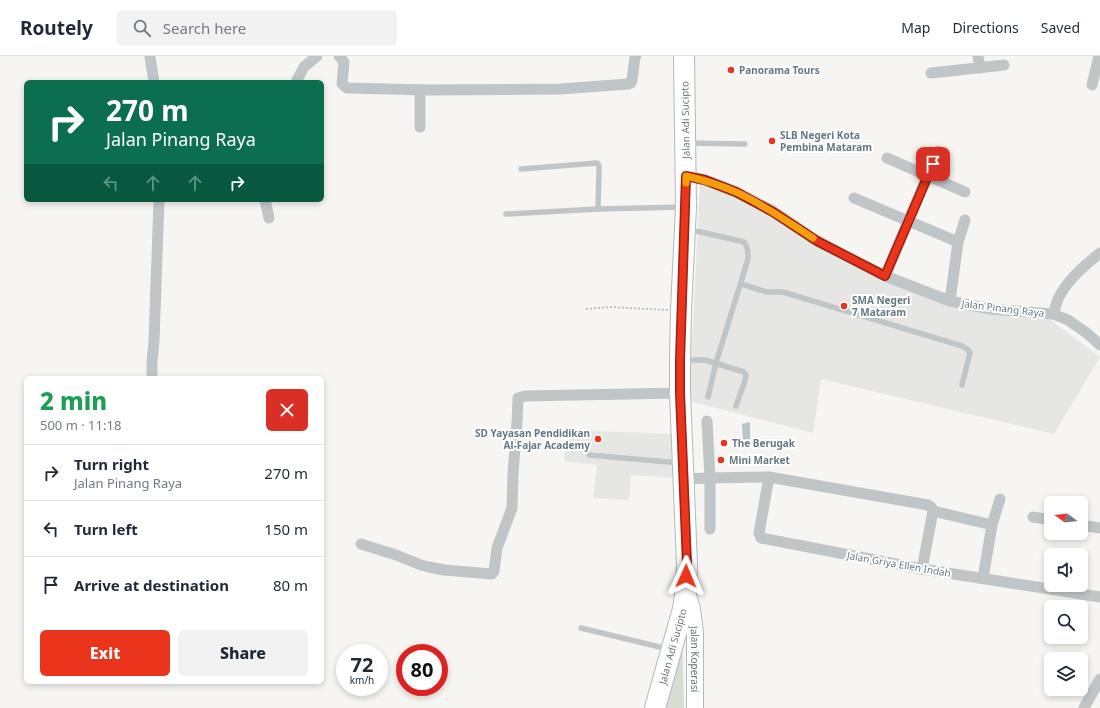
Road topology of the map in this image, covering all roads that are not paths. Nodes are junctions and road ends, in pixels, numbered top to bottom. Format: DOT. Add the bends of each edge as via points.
graph roads {
  1 [pos="150,56"];
  2 [pos="317,56"];
  3 [pos="339,56"];
  4 [pos="636,56"];
  5 [pos="676,56"];
  6 [pos="684,56"];
  7 [pos="978,56"];
  8 [pos="1099,56"];
  9 [pos="1004,65"];
  10 [pos="980,68"];
  11 [pos="931,73"];
  12 [pos="154,80"];
  13 [pos="297,80"];
  14 [pos="1092,85"];
  15 [pos="420,90"];
  16 [pos="420,127"];
  17 [pos="696,143"];
  18 [pos="745,144"];
  19 [pos="938,151"];
  20 [pos="887,158"];
  21 [pos="521,169"];
  22 [pos="928,176"];
  23 [pos="696,178"];
  24 [pos="965,192"];
  25 [pos="854,198"];
  26 [pos="159,202"];
  27 [pos="265,202"];
  28 [pos="686,207"];
  29 [pos="598,209"];
  30 [pos="506,214"];
  31 [pos="269,218"];
  32 [pos="965,220"];
  33 [pos="909,222"];
  34 [pos="693,231"];
  35 [pos="958,242"];
  36 [pos="1100,253"];
  37 [pos="885,276"];
  38 [pos="741,284"];
  39 [pos="950,301"];
  40 [pos="1054,314"];
  41 [pos="1100,345"];
  42 [pos="690,360"];
  43 [pos="716,363"];
  44 [pos="152,376"];
  45 [pos="962,385"];
  46 [pos="680,393"];
  47 [pos="708,398"];
  48 [pos="736,406"];
  49 [pos="707,421"];
  50 [pos="588,455"];
  51 [pos="695,475"];
  52 [pos="769,477"];
  53 [pos="1000,499"];
  54 [pos="933,511"];
  55 [pos="1033,517"];
  56 [pos="1044,519"];
  57 [pos="992,525"];
  58 [pos="1088,526"];
  59 [pos="1100,528"];
  60 [pos="710,529"];
  61 [pos="361,544"];
  62 [pos="922,569"];
  63 [pos="983,578"];
  64 [pos="1100,597"];
  65 [pos="581,628"];
  66 [pos="686,632"];
  67 [pos="672,650"];
  68 [pos="1100,679"];
  69 [pos="655,708"];
  70 [pos="695,708"];
  71 [pos="1084,708"];
  1 -- 12 [label="street"];
  2 -- 13 [label="street" via="304,67"];
  3 -- 15 [label="street" via="344,62 342,84 347,88"];
  4 -- 15 [label="street" via="632,80 628,84 561,89"];
  5 -- 6 [label="street"];
  6 -- 17 [label="highway, Jalan Adi Sucipto"];
  7 -- 10 [label="street"];
  8 -- 14 [label="street"];
  9 -- 10 [label="street"];
  10 -- 11 [label="street"];
  15 -- 16 [label="street"];
  17 -- 18 [label="lane"];
  17 -- 23 [label="highway, Jalan Adi Sucipto"];
  19 -- 22 [label="street"];
  20 -- 22 [label="street"];
  21 -- 29 [label="lane" via="597,163"];
  22 -- 24 [label="street"];
  22 -- 33 [label="street"];
  23 -- 28 [label="highway, Jalan Adi Sucipto"];
  23 -- 37 [label="street, Jalan Pinang Raya" via="736,192 773,212 817,241"];
  25 -- 33 [label="street"];
  26 -- 44 [label="street"];
  27 -- 31 [label="street"];
  28 -- 29 [label="lane"];
  28 -- 34 [label="highway, Jalan Adi Sucipto"];
  29 -- 30 [label="lane"];
  32 -- 35 [label="street"];
  33 -- 35 [label="street"];
  33 -- 37 [label="street"];
  34 -- 38 [label="lane" via="744,242 748,259"];
  34 -- 42 [label="highway, Jalan Adi Sucipto" via="681,310"];
  35 -- 39 [label="street"];
  36 -- 40 [label="street" via="1068,284 1058,300"];
  37 -- 39 [label="street, Jalan Pinang Raya"];
  38 -- 43 [label="lane"];
  38 -- 45 [label="lane" via="767,292 783,292 962,346 970,353"];
  39 -- 40 [label="street, Jalan Pinang Raya" via="990,309"];
  40 -- 41 [label="street, Jalan Pinang Raya" via="1068,320"];
  42 -- 43 [label="lane"];
  42 -- 46 [label="highway, Jalan Adi Sucipto"];
  43 -- 47 [label="lane"];
  43 -- 48 [label="lane" via="746,375"];
  46 -- 51 [label="highway, Jalan Adi Sucipto"];
  46 -- 61 [label="street" via="518,398 512,508 497,548 492,574 444,570 421,565"];
  49 -- 51 [label="street"];
  50 -- 51 [label="lane"];
  51 -- 52 [label="street"];
  51 -- 60 [label="street"];
  51 -- 66 [label="highway, Jalan Adi Sucipto" via="683,610"];
  52 -- 54 [label="street" via="928,505"];
  52 -- 62 [label="street, Jalan Griya Ellen Indah" via="760,538"];
  53 -- 57 [label="street"];
  54 -- 57 [label="street"];
  54 -- 62 [label="street"];
  55 -- 56 [label="street"];
  57 -- 63 [label="street"];
  58 -- 59 [label="street"];
  62 -- 63 [label="street, Jalan Griya Ellen Indah"];
  63 -- 64 [label="street, Jalan Griya Ellen Indah"];
  65 -- 67 [label="lane"];
  66 -- 67 [label="highway, Jalan Adi Sucipto"];
  66 -- 70 [label="street, Jalan Koperasi"];
  67 -- 69 [label="highway, Jalan Adi Sucipto"];
  68 -- 71 [label="street"];
}
